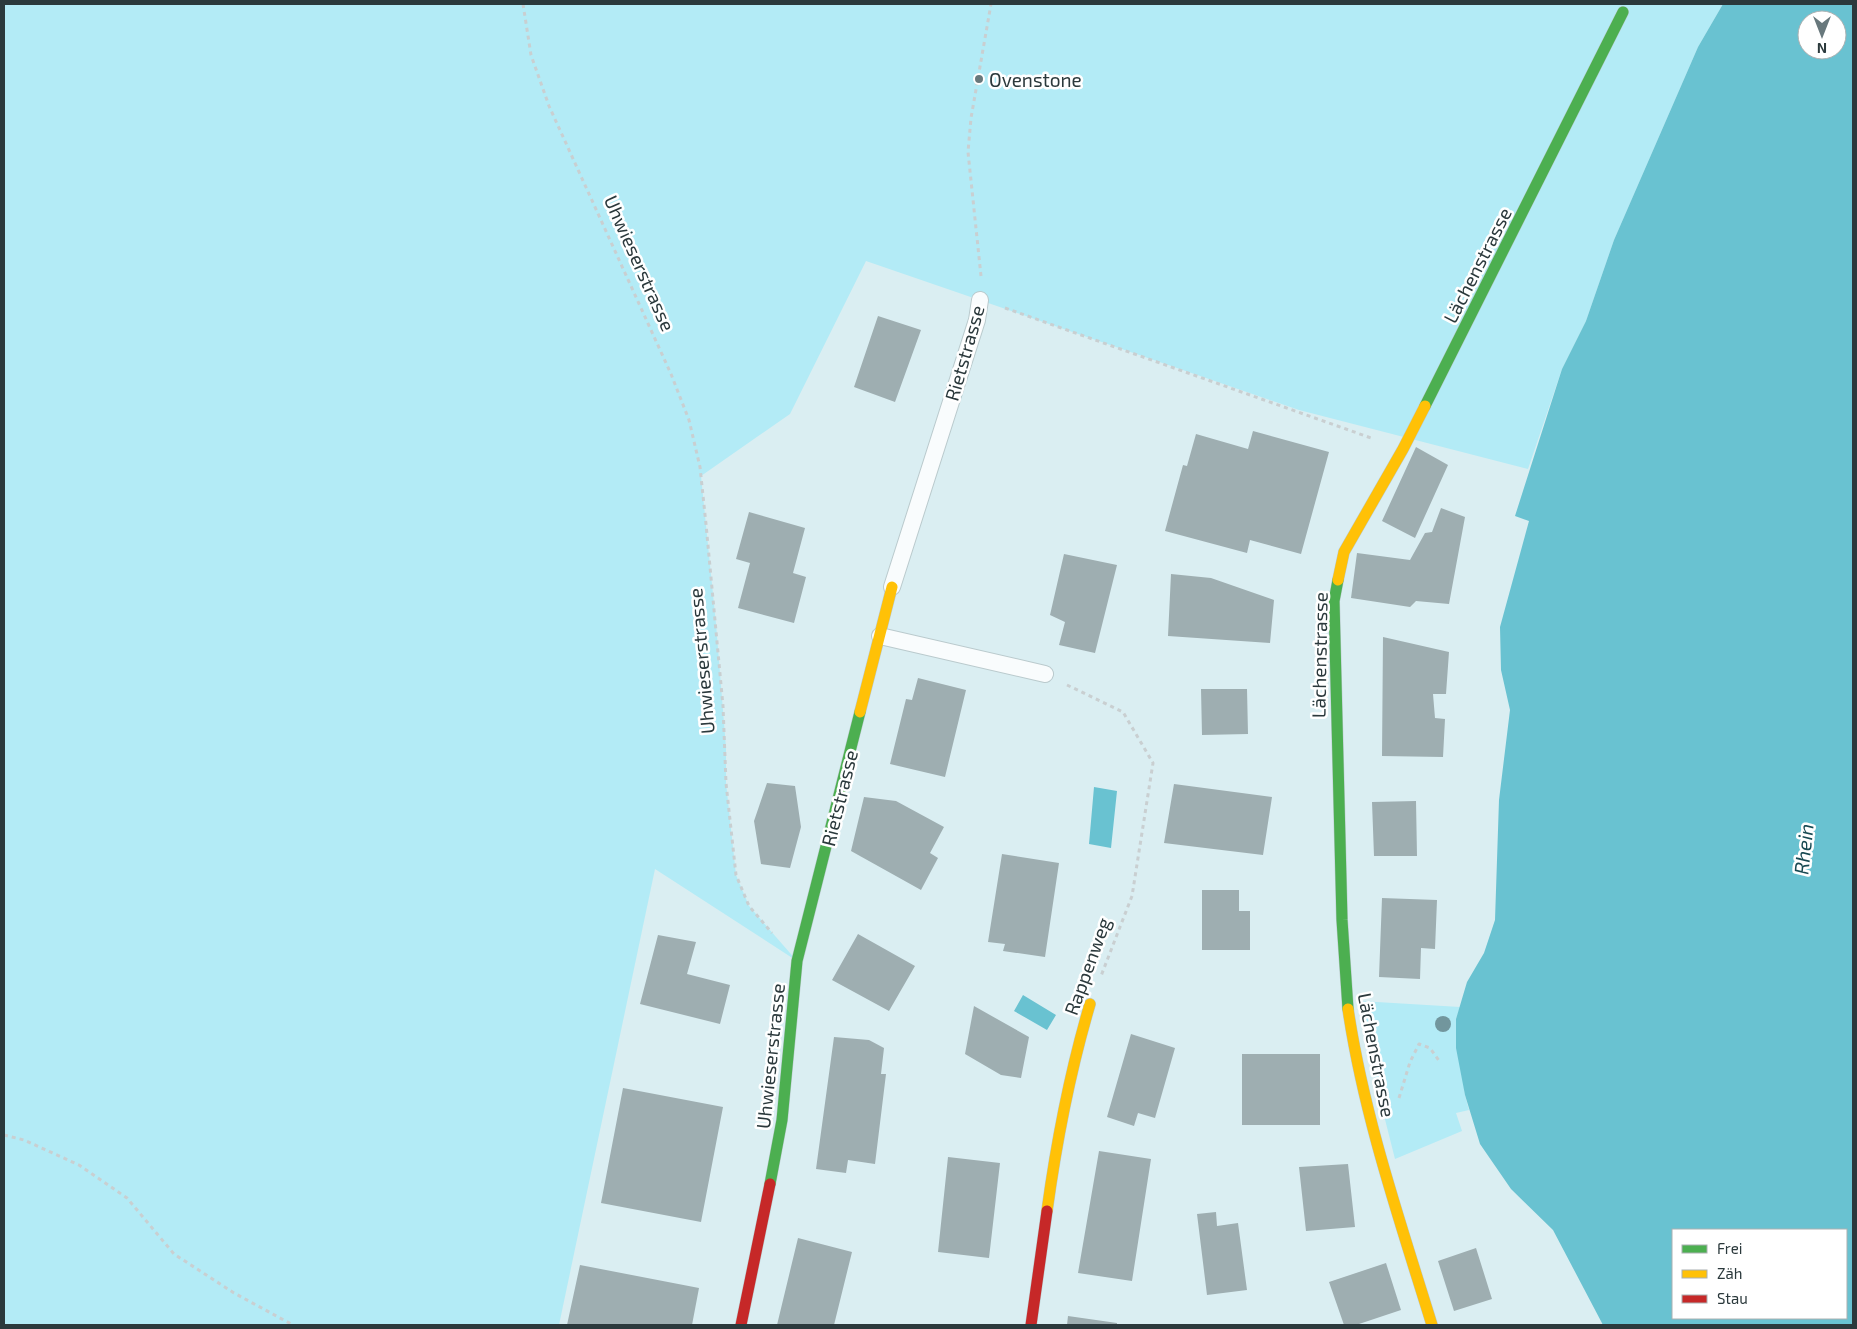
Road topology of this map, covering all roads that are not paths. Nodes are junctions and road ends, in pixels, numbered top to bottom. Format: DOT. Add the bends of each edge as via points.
graph roads {
  1 [pos="1623,12"];
  2 [pos="980,300"];
  3 [pos="892,587"];
  4 [pos="880,636"];
  5 [pos="1045,674"];
  6 [pos="798,961"];
  7 [pos="1090,1004"];
  8 [pos="741,1325"];
  9 [pos="1031,1325"];
  10 [pos="1432,1325"];
  1 -- 10 [label="street, Lächenstrasse" via="1403,449 1344,552 1334,601 1342,920 1348,1010 1374,1134"];
  2 -- 3 [label="lane, Rietstrasse" via="977,320"];
  3 -- 4 [label="street, Rietstrasse"];
  4 -- 5 [label="lane"];
  4 -- 6 [label="street, Rietstrasse"];
  6 -- 8 [label="street, Uhwieserstrasse" via="782,1120"];
  7 -- 9 [label="street, Rappenweg" via="1058,1130"];
}
